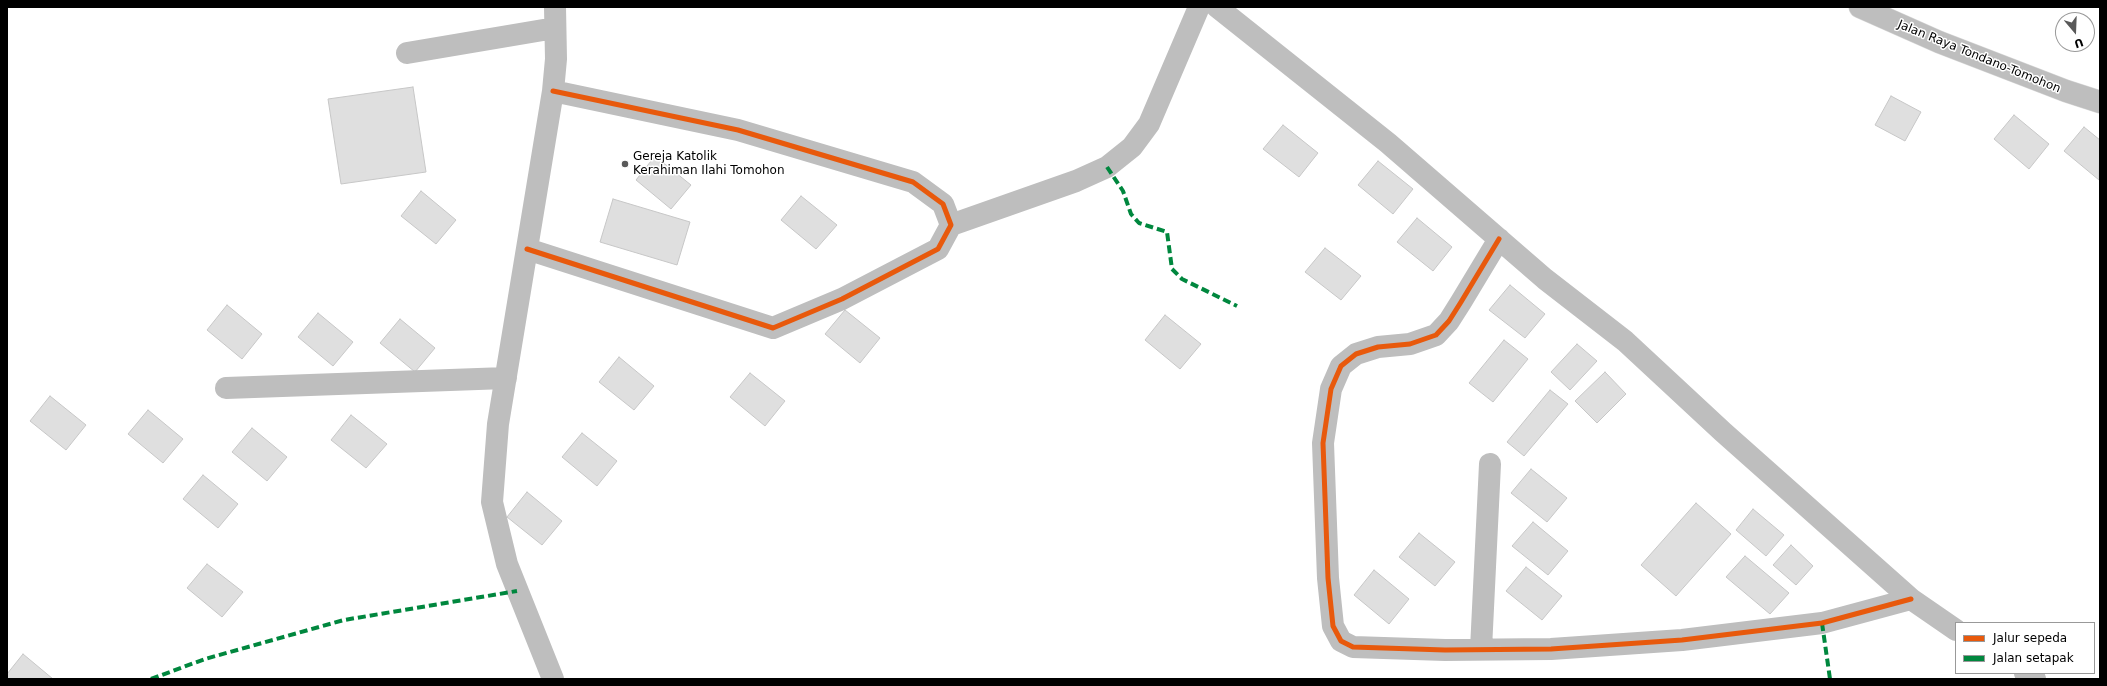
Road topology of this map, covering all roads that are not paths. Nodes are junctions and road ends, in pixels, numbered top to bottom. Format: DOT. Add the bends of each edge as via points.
graph roads {
  1 [pos="1199,7"];
  2 [pos="1217,7"];
  3 [pos="1860,7"];
  4 [pos="555,17"];
  5 [pos="407,54"];
  6 [pos="553,91"];
  7 [pos="2100,102"];
  8 [pos="951,225"];
  9 [pos="1499,239"];
  10 [pos="527,249"];
  11 [pos="506,378"];
  12 [pos="226,388"];
  13 [pos="1490,464"];
  14 [pos="1911,599"];
  15 [pos="1955,629"];
  16 [pos="1481,649"];
  17 [pos="553,679"];
  1 -- 8 [label="main road" via="1149,124 1132,147 1107,167 1076,181"];
  2 -- 9 [label="main road" via="1388,142"];
  3 -- 7 [label="main road, Jalan Raya Tondano-Tomohon" via="1939,42 2066,92"];
  4 -- 5 [label="main road"];
  4 -- 6 [label="main road"];
  6 -- 8 [label="main road" via="738,130 913,182 943,204"];
  6 -- 10 [label="main road"];
  8 -- 10 [label="main road" via="938,249 842,299 773,328"];
  9 -- 14 [label="main road" via="1625,342"];
  9 -- 16 [label="main road" via="1457,308 1436,335 1410,344 1378,347 1356,354 1341,366 1331,389 1323,444 1328,578 1333,626 1342,641 1353,647 1370,648"];
  10 -- 11 [label="main road"];
  11 -- 12 [label="main road"];
  11 -- 17 [label="main road" via="498,424 492,502 507,564"];
  13 -- 16 [label="main road"];
  14 -- 15 [label="main road"];
  14 -- 16 [label="main road" via="1822,623 1697,638 1551,650"];
}
